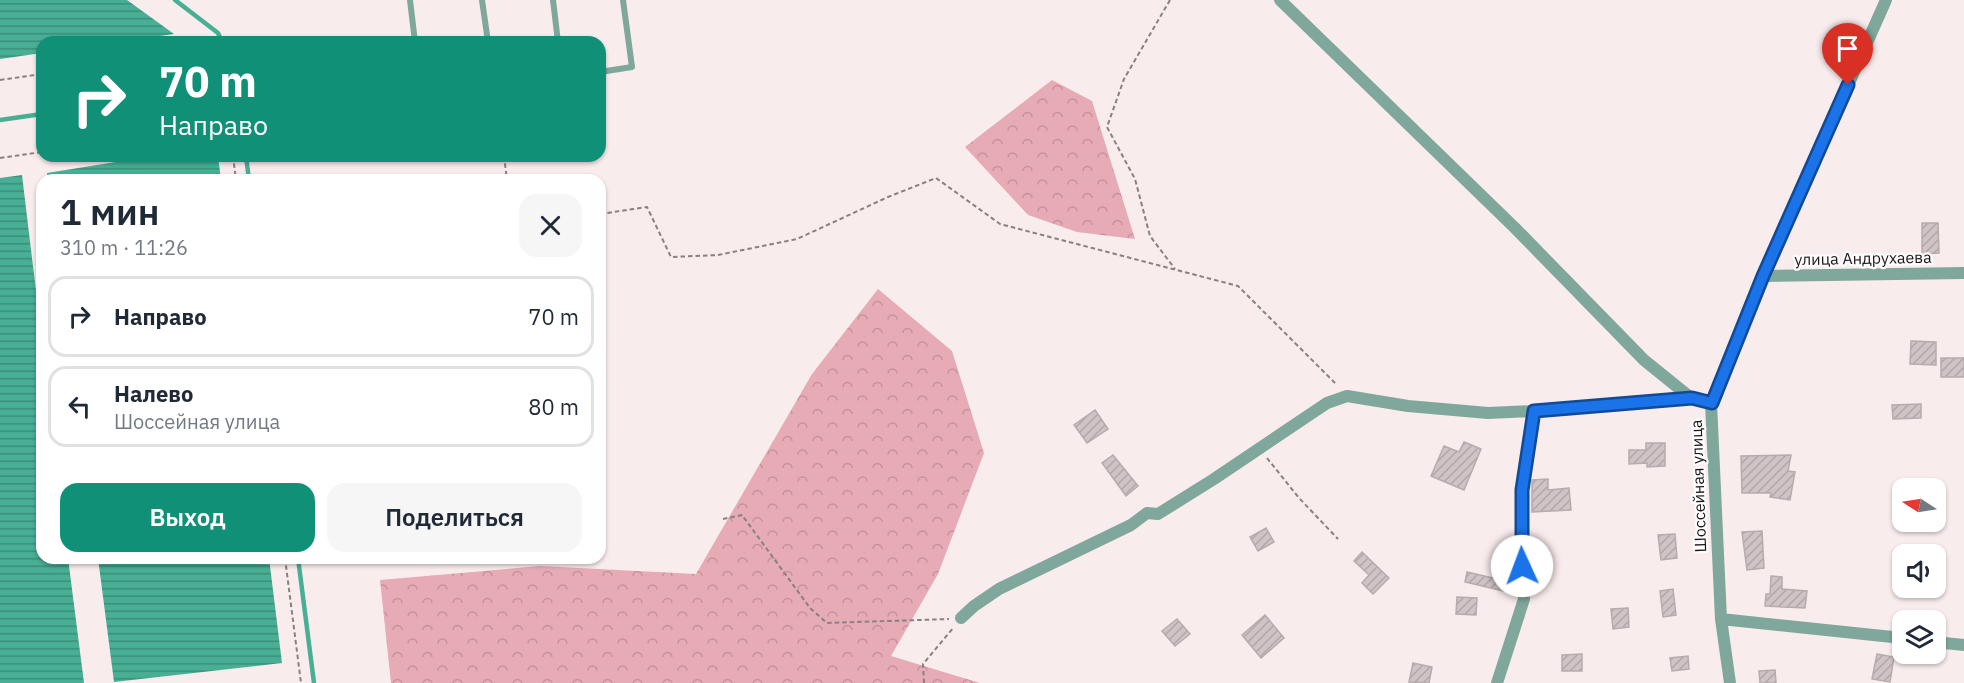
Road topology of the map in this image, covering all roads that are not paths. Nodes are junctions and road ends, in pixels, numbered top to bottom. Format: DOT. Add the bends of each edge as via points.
graph roads {
  1 [pos="410,0"];
  2 [pos="482,0"];
  3 [pos="553,0"];
  4 [pos="623,0"];
  5 [pos="1280,0"];
  6 [pos="1886,0"];
  7 [pos="414,36"];
  8 [pos="487,36"];
  9 [pos="557,36"];
  10 [pos="606,71"];
  11 [pos="1964,273"];
  12 [pos="1763,276"];
  13 [pos="1692,398"];
  14 [pos="1712,403"];
  15 [pos="1534,411"];
  16 [pos="962,618"];
  17 [pos="1721,619"];
  18 [pos="1892,637"];
  19 [pos="1946,643"];
  20 [pos="1964,645"];
  21 [pos="1497,683"];
  22 [pos="1730,683"];
  1 -- 7 [label="lane"];
  2 -- 8 [label="lane"];
  3 -- 9 [label="lane"];
  4 -- 10 [label="lane" via="632,67"];
  5 -- 13 [label="street" via="1515,228 1644,360"];
  6 -- 12 [label="street, Шоссейная улица"];
  11 -- 12 [label="street, улица Андрухаева"];
  12 -- 14 [label="street, Шоссейная улица"];
  13 -- 14 [label="street"];
  13 -- 15 [label="street"];
  14 -- 17 [label="street, Шоссейная улица"];
  15 -- 16 [label="street" via="1419,407 1347,396 1327,403 1158,514 1147,513 1131,525 999,590"];
  15 -- 21 [label="street" via="1522,490 1524,599"];
  17 -- 18 [label="street"];
  17 -- 22 [label="street, Шоссейная улица"];
  19 -- 20 [label="street"];
}
